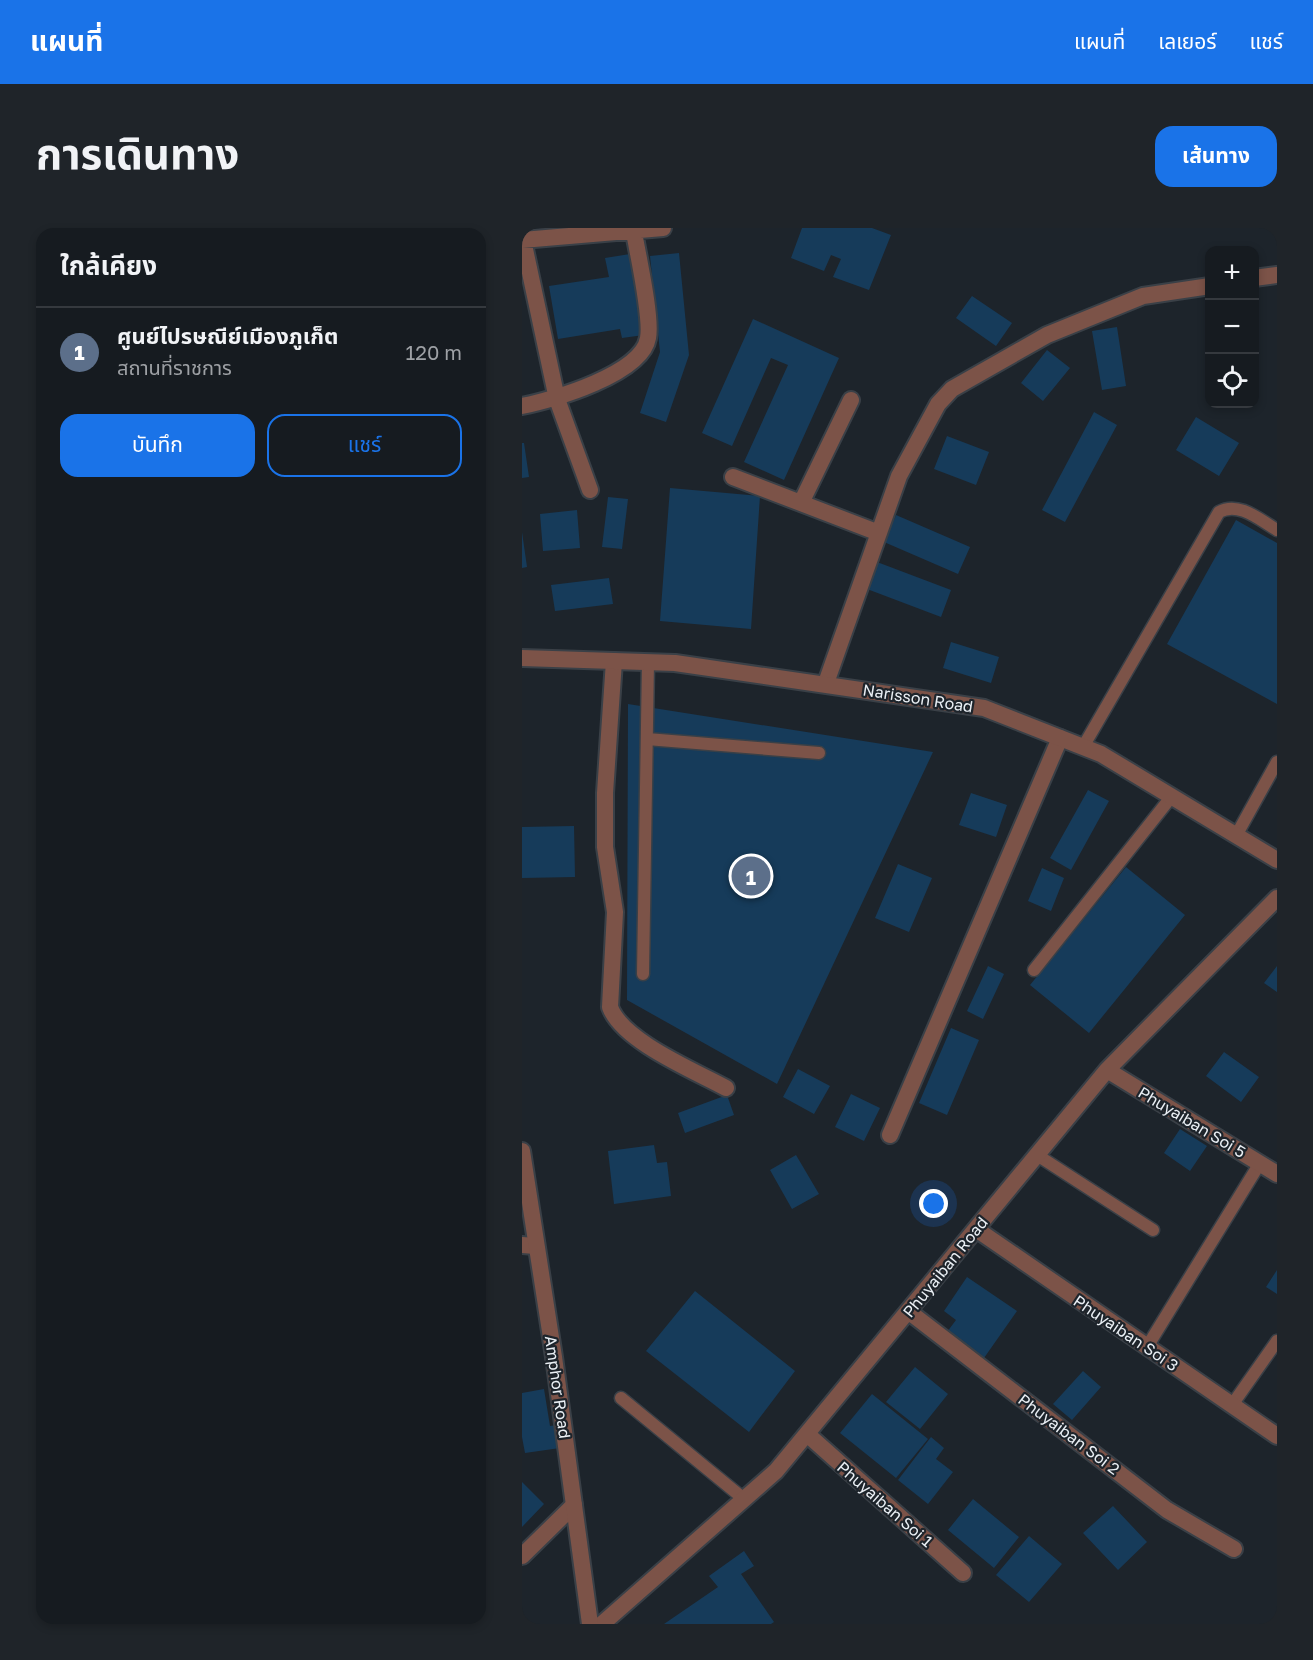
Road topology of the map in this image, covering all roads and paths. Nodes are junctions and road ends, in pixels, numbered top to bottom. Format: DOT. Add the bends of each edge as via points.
graph roads {
  1 [pos="663,228"];
  2 [pos="634,232"];
  3 [pos="523,240"];
  4 [pos="1277,275"];
  5 [pos="1259,278"];
  6 [pos="1205,286"];
  7 [pos="557,399"];
  8 [pos="851,400"];
  9 [pos="522,406"];
  10 [pos="733,477"];
  11 [pos="590,490"];
  12 [pos="801,503"];
  13 [pos="1277,530"];
  14 [pos="879,533"];
  15 [pos="522,658"];
  16 [pos="614,661"];
  17 [pos="648,662"];
  18 [pos="825,683"];
  19 [pos="1060,738"];
  20 [pos="647,739"];
  21 [pos="1083,747"];
  22 [pos="819,753"];
  23 [pos="1277,762"];
  24 [pos="1172,796"];
  25 [pos="1237,834"];
  26 [pos="1277,860"];
  27 [pos="1277,898"];
  28 [pos="1034,970"];
  29 [pos="643,974"];
  30 [pos="1107,1070"];
  31 [pos="726,1088"];
  32 [pos="890,1135"];
  33 [pos="522,1151"];
  34 [pos="1037,1155"];
  35 [pos="1260,1163"];
  36 [pos="1277,1174"];
  37 [pos="975,1229"];
  38 [pos="1153,1230"];
  39 [pos="529,1245"];
  40 [pos="908,1311"];
  41 [pos="1277,1341"];
  42 [pos="1147,1347"];
  43 [pos="621,1398"];
  44 [pos="1232,1405"];
  45 [pos="807,1434"];
  46 [pos="1277,1436"];
  47 [pos="744,1499"];
  48 [pos="574,1505"];
  49 [pos="1234,1549"];
  50 [pos="522,1556"];
  51 [pos="963,1573"];
  52 [pos="590,1624"];
  53 [pos="602,1624"];
  1 -- 2 [label="street"];
  2 -- 3 [label="street"];
  2 -- 7 [label="street" via="647,320 648,338 643,351 629,365"];
  3 -- 7 [label="street"];
  4 -- 5 [label="street"];
  6 -- 14 [label="street" via="1143,296 1047,334 952,389 938,404 899,476"];
  7 -- 9 [label="street"];
  7 -- 11 [label="street"];
  8 -- 12 [label="street"];
  10 -- 12 [label="street"];
  12 -- 14 [label="street"];
  13 -- 21 [label="lane" via="1237,508 1219,512"];
  14 -- 18 [label="street"];
  15 -- 16 [label="street, Narisson Road"];
  16 -- 17 [label="street, Narisson Road"];
  16 -- 31 [label="street" via="605,793 606,847 615,912 610,1007 622,1026"];
  17 -- 18 [label="street, Narisson Road"];
  17 -- 20 [label="lane"];
  18 -- 19 [label="street, Narisson Road" via="984,708"];
  19 -- 21 [label="street, Narisson Road"];
  19 -- 32 [label="street"];
  20 -- 22 [label="lane"];
  20 -- 29 [label="lane"];
  21 -- 24 [label="street, Narisson Road"];
  23 -- 25 [label="lane"];
  24 -- 25 [label="street, Narisson Road"];
  24 -- 28 [label="lane"];
  25 -- 26 [label="street, Narisson Road"];
  27 -- 30 [label="street, Phuyaiban Road"];
  30 -- 34 [label="street, Phuyaiban Road"];
  30 -- 35 [label="street, Phuyaiban Soi 5"];
  33 -- 39 [label="street, Amphor Road"];
  34 -- 37 [label="street, Phuyaiban Road"];
  34 -- 38 [label="lane"];
  35 -- 36 [label="street, Phuyaiban Soi 5"];
  35 -- 42 [label="lane"];
  37 -- 40 [label="street, Phuyaiban Road"];
  37 -- 42 [label="street, Phuyaiban Soi 3"];
  39 -- 48 [label="street, Amphor Road" via="554,1357"];
  40 -- 45 [label="street, Phuyaiban Road"];
  40 -- 49 [label="street, Phuyaiban Soi 2" via="1167,1510"];
  41 -- 44 [label="lane"];
  42 -- 44 [label="street, Phuyaiban Soi 3"];
  43 -- 47 [label="lane"];
  44 -- 46 [label="street, Phuyaiban Soi 3"];
  45 -- 47 [label="street, Phuyaiban Road" via="776,1471"];
  45 -- 51 [label="street, Phuyaiban Soi 1"];
  47 -- 53 [label="street, Phuyaiban Road"];
  48 -- 50 [label="street"];
  48 -- 52 [label="street, Amphor Road"];
}
